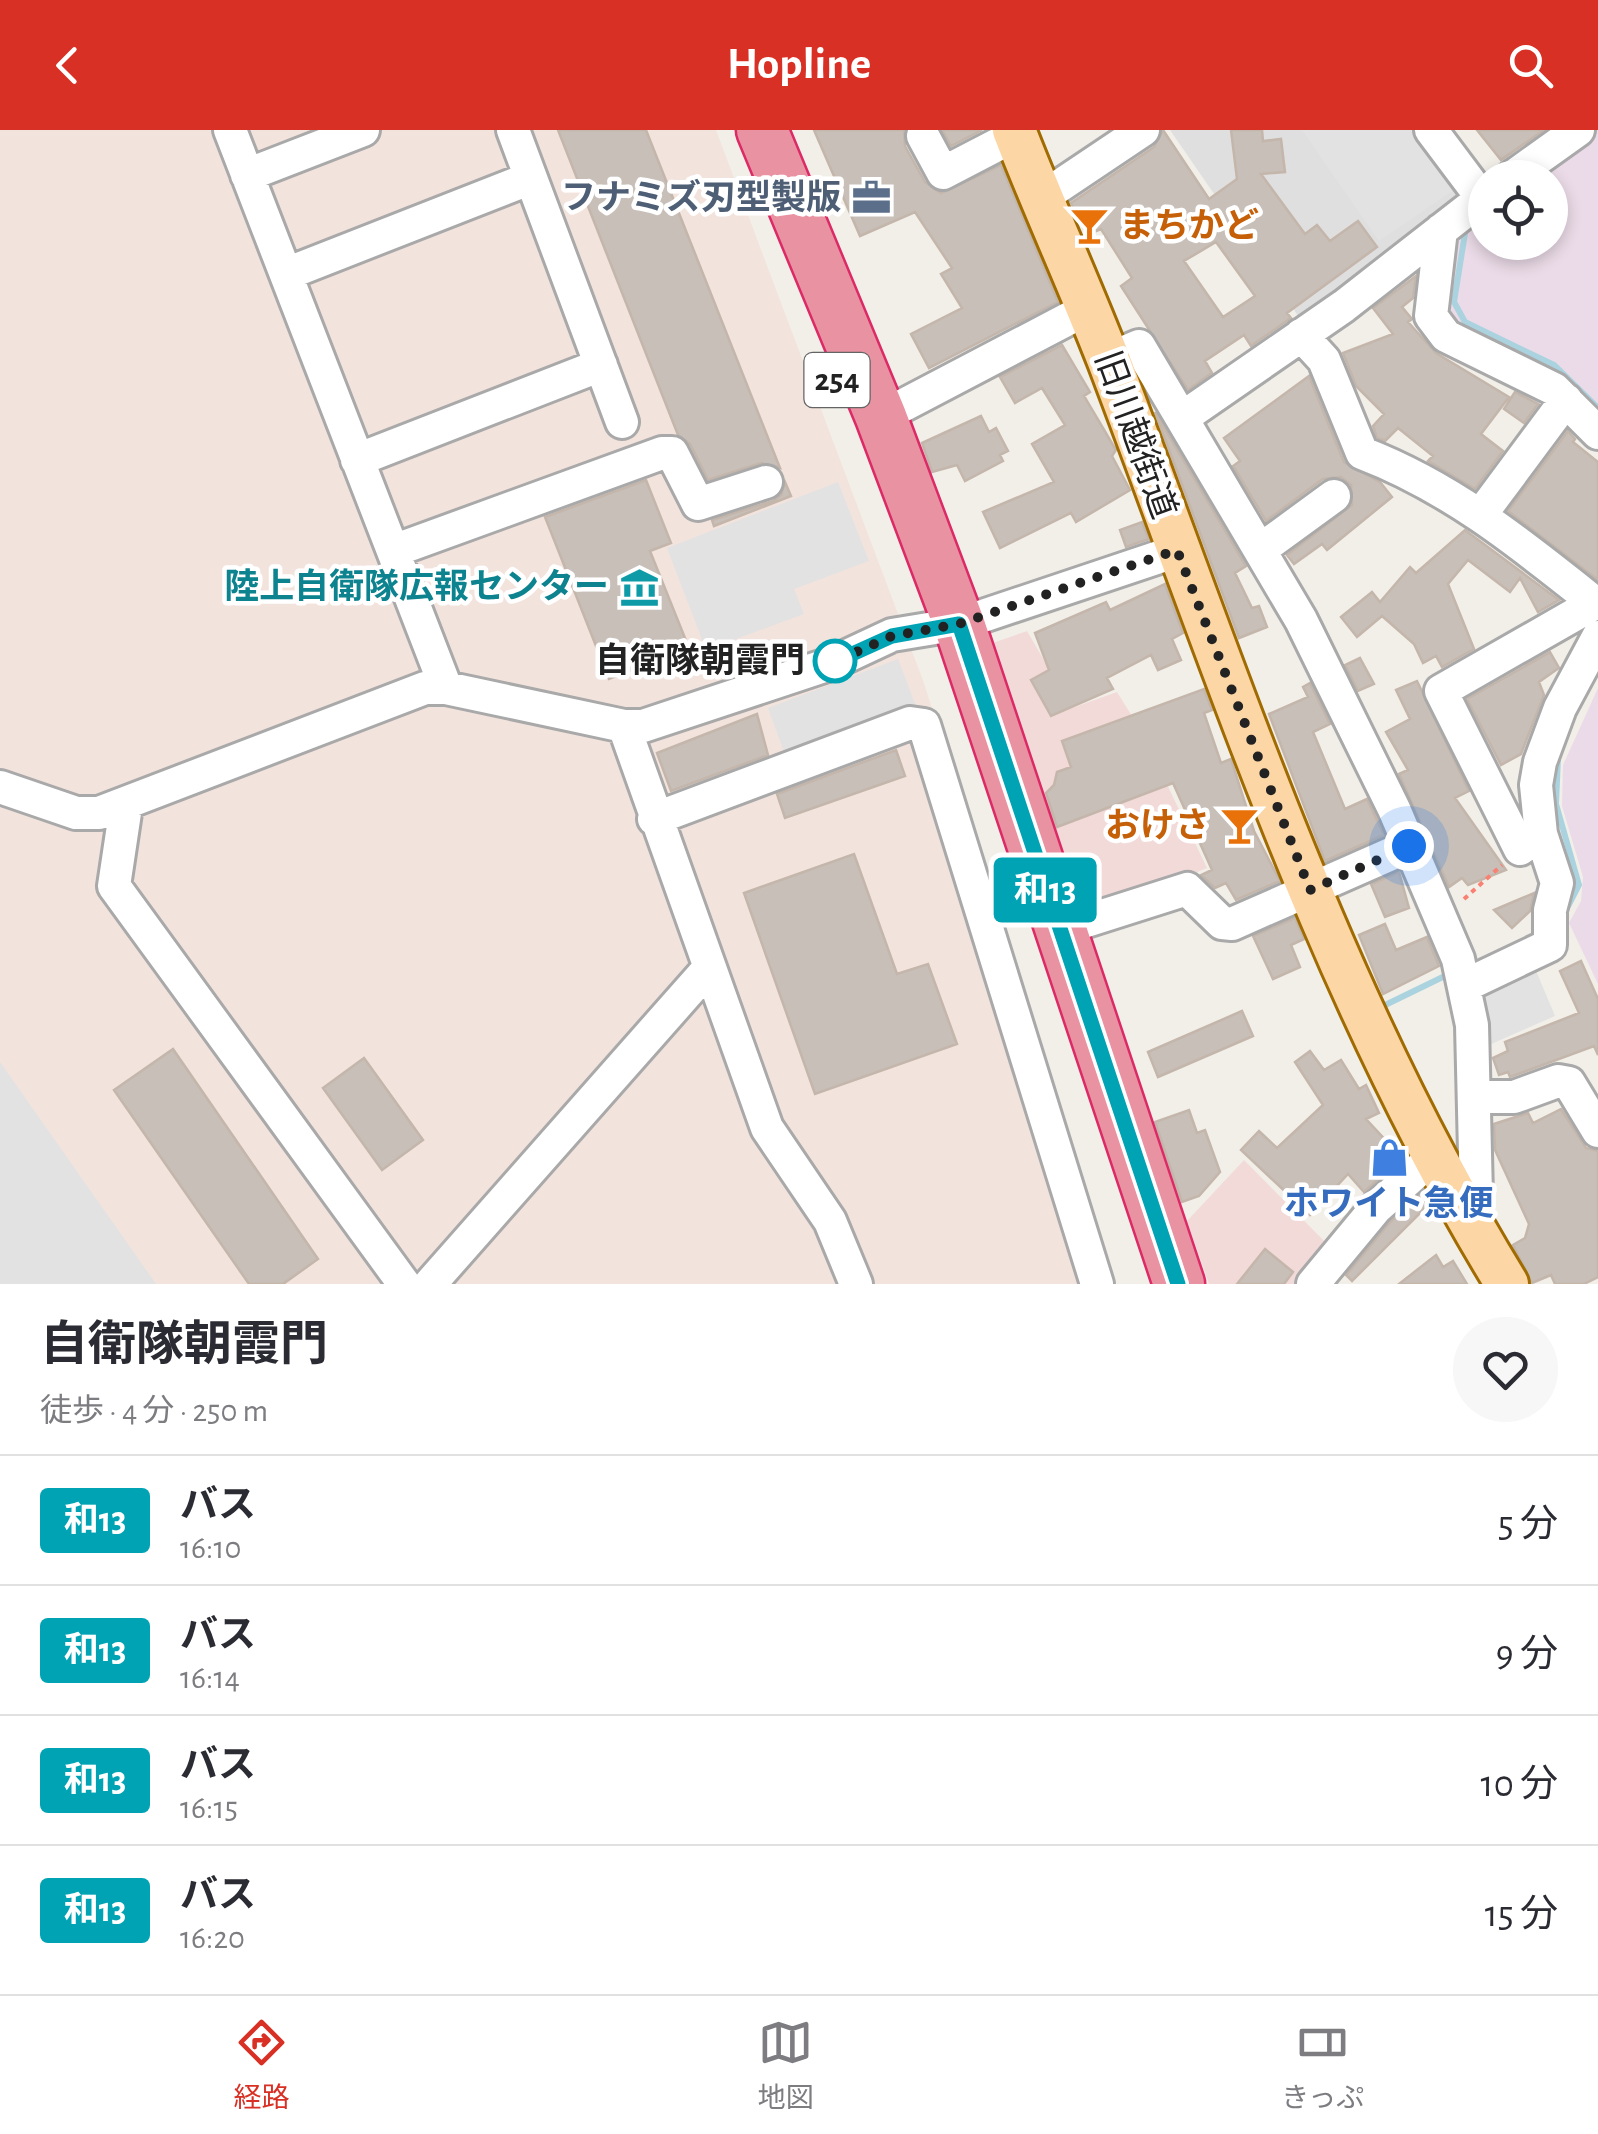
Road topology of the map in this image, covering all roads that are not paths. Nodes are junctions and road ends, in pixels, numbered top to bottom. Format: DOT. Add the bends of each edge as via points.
graph roads {
  1 [pos="230,130"];
  2 [pos="363,130"];
  3 [pos="514,130"];
  4 [pos="740,130"];
  5 [pos="762,130"];
  6 [pos="1144,130"];
  7 [pos="1431,130"];
  8 [pos="1578,130"];
  9 [pos="1015,132"];
  10 [pos="923,136"];
  11 [pos="1535,142"];
  12 [pos="247,175"];
  13 [pos="1468,176"];
  14 [pos="531,178"];
  15 [pos="1040,199"];
  16 [pos="1468,209"];
  17 [pos="1441,230"];
  18 [pos="286,274"];
  19 [pos="1087,308"];
  20 [pos="1302,336"];
  21 [pos="1108,359"];
  22 [pos="601,365"];
  23 [pos="1566,400"];
  24 [pos="881,417"];
  25 [pos="1182,418"];
  26 [pos="622,422"];
  27 [pos="1598,433"];
  28 [pos="357,460"];
  29 [pos="766,482"];
  30 [pos="1334,496"];
  31 [pos="1482,513"];
  32 [pos="1177,550"];
  33 [pos="1260,550"];
  34 [pos="392,551"];
  35 [pos="947,627"];
  36 [pos="1598,637"];
  37 [pos="446,688"];
  38 [pos="624,726"];
  39 [pos="0,787"];
  40 [pos="126,806"];
  41 [pos="654,819"];
  42 [pos="1531,842"];
  43 [pos="1409,846"];
  44 [pos="1310,890"];
  45 [pos="1058,930"];
  46 [pos="709,968"];
  47 [pos="1461,974"];
  48 [pos="1474,1097"];
  49 [pos="1598,1131"];
  50 [pos="1432,1158"];
  51 [pos="1468,1220"];
  52 [pos="404,1284"];
  53 [pos="430,1284"];
  54 [pos="856,1284"];
  55 [pos="1098,1284"];
  56 [pos="1152,1284"];
  57 [pos="1179,1284"];
  58 [pos="1313,1284"];
  59 [pos="1507,1284"];
  1 -- 12 [label="street"];
  2 -- 12 [label="street"];
  3 -- 14 [label="street"];
  4 -- 35 [label="highway, 254"];
  5 -- 24 [label="highway, 254"];
  6 -- 15 [label="street"];
  7 -- 13 [label="street"];
  8 -- 11 [label="street"];
  9 -- 10 [label="street" via="942,173"];
  9 -- 15 [label="main road, 旧川越街道"];
  12 -- 18 [label="street"];
  14 -- 18 [label="street"];
  14 -- 22 [label="street"];
  15 -- 19 [label="main road, 旧川越街道"];
  16 -- 17 [label="street"];
  17 -- 20 [label="street"];
  17 -- 23 [label="street" via="1430,316 1446,336"];
  18 -- 28 [label="street"];
  19 -- 21 [label="main road, 旧川越街道"];
  19 -- 24 [label="street"];
  20 -- 25 [label="street"];
  20 -- 31 [label="street" via="1324,360 1362,454 1416,474"];
  21 -- 25 [label="street" via="1139,346"];
  21 -- 32 [label="main road, 旧川越街道"];
  22 -- 26 [label="street"];
  22 -- 28 [label="street"];
  23 -- 27 [label="street"];
  23 -- 31 [label="street"];
  24 -- 35 [label="highway, 254"];
  25 -- 33 [label="street"];
  28 -- 34 [label="street"];
  29 -- 34 [label="street" via="698,504 679,462 662,453"];
  30 -- 33 [label="street"];
  31 -- 42 [label="street" via="1596,604 1440,691"];
  32 -- 35 [label="street"];
  32 -- 44 [label="main road, 旧川越街道"];
  33 -- 43 [label="street" via="1301,620"];
  34 -- 37 [label="street"];
  35 -- 38 [label="street" via="892,636 830,664 643,726"];
  35 -- 45 [label="highway, 254"];
  35 -- 56 [label="highway, 254"];
  36 -- 42 [label="street" via="1540,762"];
  37 -- 38 [label="street"];
  37 -- 40 [label="street" via="425,688"];
  38 -- 41 [label="street"];
  39 -- 40 [label="street" via="76,813"];
  40 -- 52 [label="street" via="114,886"];
  41 -- 46 [label="street"];
  41 -- 55 [label="street" via="910,723 924,725"];
  42 -- 47 [label="street" via="1557,882 1550,945"];
  43 -- 44 [label="street"];
  43 -- 47 [label="street"];
  44 -- 45 [label="street" via="1232,924 1222,923 1187,889"];
  44 -- 50 [label="main road, 旧川越街道"];
  45 -- 57 [label="highway, 254"];
  46 -- 53 [label="street"];
  46 -- 54 [label="street" via="767,1128 830,1222"];
  47 -- 48 [label="street" via="1472,1025"];
  48 -- 49 [label="street" via="1514,1097 1569,1083"];
  48 -- 51 [label="street" via="1476,1196"];
  50 -- 51 [label="main road, 旧川越街道"];
  50 -- 58 [label="street" via="1376,1208"];
  51 -- 59 [label="main road, 旧川越街道"];
}
